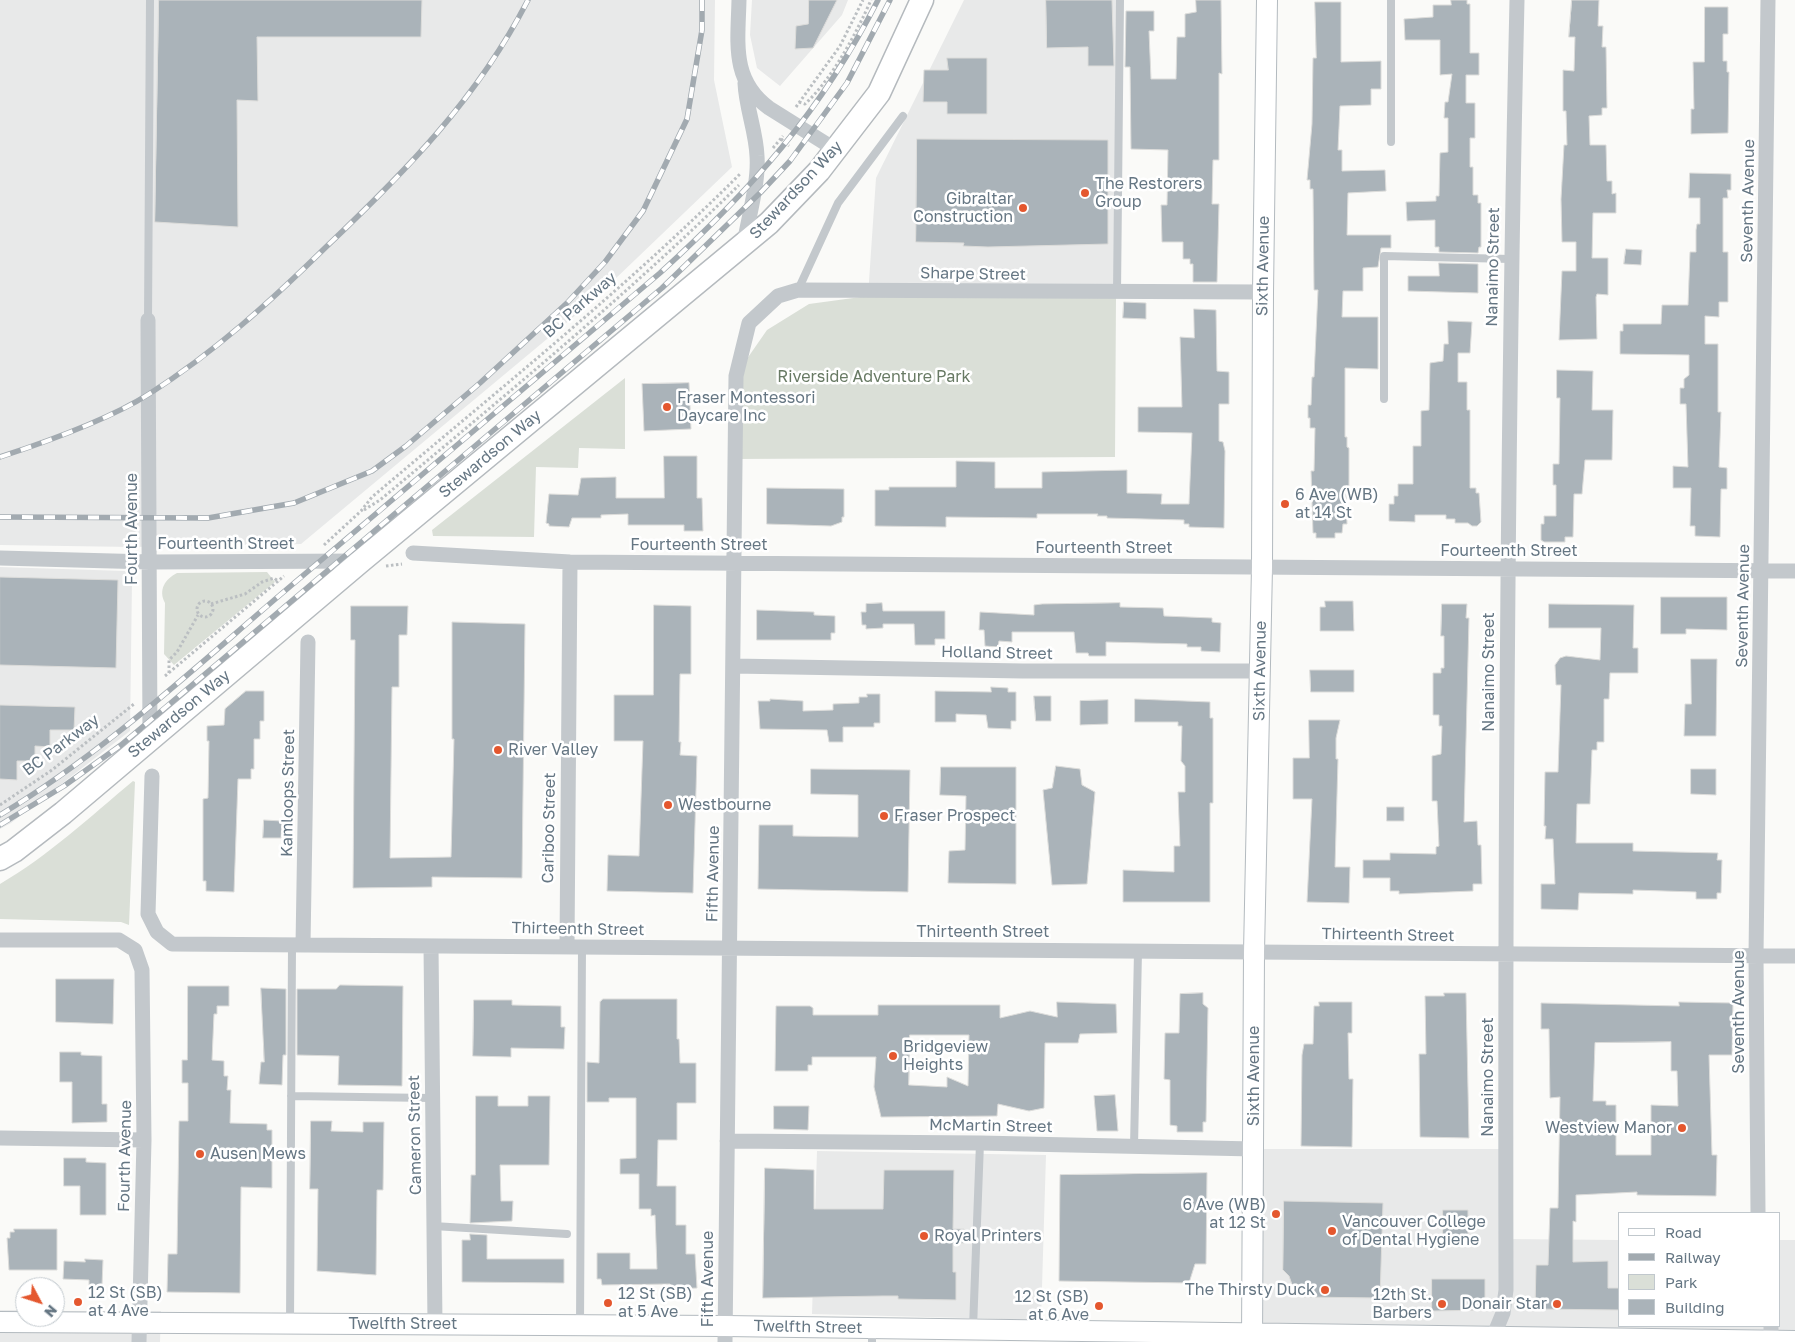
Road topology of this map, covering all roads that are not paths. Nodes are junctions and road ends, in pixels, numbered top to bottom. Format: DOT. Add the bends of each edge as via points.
graph roads {
  1 [pos="150,0"];
  2 [pos="739,0"];
  3 [pos="922,0"];
  4 [pos="1120,0"];
  5 [pos="1267,0"];
  6 [pos="1391,0"];
  7 [pos="1517,0"];
  8 [pos="1768,0"];
  9 [pos="745,83"];
  10 [pos="903,116"];
  11 [pos="1391,142"];
  12 [pos="836,150"];
  13 [pos="744,245"];
  14 [pos="1511,259"];
  15 [pos="798,290"];
  16 [pos="1262,292"];
  17 [pos="1117,293"];
  18 [pos="148,320"];
  19 [pos="736,376"];
  20 [pos="1384,399"];
  21 [pos="413,553"];
  22 [pos="0,558"];
  23 [pos="150,562"];
  24 [pos="570,562"];
  25 [pos="734,563"];
  26 [pos="358,564"];
  27 [pos="1262,567"];
  28 [pos="1507,568"];
  29 [pos="1761,570"];
  30 [pos="1795,571"];
  31 [pos="308,642"];
  32 [pos="733,666"];
  33 [pos="1261,671"];
  34 [pos="150,739"];
  35 [pos="152,776"];
  36 [pos="0,859"];
  37 [pos="0,940"];
  38 [pos="297,945"];
  39 [pos="575,945"];
  40 [pos="431,946"];
  41 [pos="730,948"];
  42 [pos="1138,951"];
  43 [pos="1254,952"];
  44 [pos="1505,954"];
  45 [pos="1756,955"];
  46 [pos="1795,956"];
  47 [pos="291,1096"];
  48 [pos="431,1098"];
  49 [pos="0,1138"];
  50 [pos="144,1140"];
  51 [pos="727,1141"];
  52 [pos="980,1143"];
  53 [pos="1134,1146"];
  54 [pos="1254,1149"];
  55 [pos="1758,1212"];
  56 [pos="433,1226"];
  57 [pos="567,1234"];
  58 [pos="0,1322"];
  59 [pos="290,1323"];
  60 [pos="435,1324"];
  61 [pos="580,1325"];
  62 [pos="973,1329"];
  63 [pos="139,1332"];
  64 [pos="725,1334"];
  65 [pos="872,1335"];
  66 [pos="1746,1336"];
  67 [pos="1771,1336"];
  68 [pos="1252,1337"];
  69 [pos="1364,1338"];
  70 [pos="1492,1339"];
  71 [pos="1795,1341"];
  1 -- 18 [label="lane"];
  2 -- 9 [label="street" via="738,50"];
  3 -- 12 [label="main road, Stewardson Way" via="878,93"];
  4 -- 17 [label="lane"];
  5 -- 16 [label="street, Sixth Avenue"];
  6 -- 11 [label="lane"];
  7 -- 14 [label="street, Nanaimo Street"];
  8 -- 29 [label="street, Seventh Avenue"];
  9 -- 12 [label="street" via="759,100 786,120"];
  9 -- 13 [label="street" via="756,137 758,166"];
  10 -- 15 [label="lane" via="838,203"];
  12 -- 13 [label="main road, Stewardson Way" via="769,223"];
  13 -- 26 [label="main road, Stewardson Way"];
  14 -- 20 [label="lane" via="1384,256"];
  14 -- 28 [label="street, Nanaimo Street"];
  15 -- 17 [label="street, Sharpe Street"];
  15 -- 19 [label="street, Sharpe Street" via="778,296 749,323"];
  16 -- 17 [label="street, Sharpe Street"];
  16 -- 27 [label="street, Sixth Avenue"];
  18 -- 23 [label="street, Fourth Avenue"];
  19 -- 25 [label="street, Fifth Avenue"];
  21 -- 24 [label="street, Fourteenth Street"];
  22 -- 23 [label="street, Fourteenth Street"];
  23 -- 26 [label="street, Fourteenth Street"];
  23 -- 34 [label="street, Fourth Avenue"];
  24 -- 25 [label="street, Fourteenth Street"];
  24 -- 39 [label="street, Cariboo Street"];
  25 -- 27 [label="street, Fourteenth Street"];
  25 -- 32 [label="street, Fifth Avenue"];
  26 -- 34 [label="main road, Stewardson Way"];
  27 -- 28 [label="street, Fourteenth Street"];
  27 -- 33 [label="street, Sixth Avenue"];
  28 -- 29 [label="street, Fourteenth Street"];
  28 -- 44 [label="street, Nanaimo Street"];
  29 -- 30 [label="street, Fourteenth Street"];
  29 -- 45 [label="street, Seventh Avenue"];
  31 -- 38 [label="street, Kamloops Street"];
  32 -- 33 [label="street, Holland Street"];
  32 -- 41 [label="street, Fifth Avenue"];
  33 -- 43 [label="street, Sixth Avenue"];
  34 -- 36 [label="main road, Stewardson Way" via="63,813"];
  35 -- 38 [label="street, Thirteenth Street" via="148,914 157,932 172,944"];
  37 -- 50 [label="street, Fourth Avenue" via="118,940 135,950 142,970"];
  38 -- 40 [label="street, Thirteenth Street"];
  38 -- 47 [label="lane"];
  39 -- 40 [label="street, Thirteenth Street"];
  39 -- 41 [label="street, Thirteenth Street"];
  39 -- 61 [label="lane"];
  40 -- 48 [label="street, Cameron Street"];
  41 -- 42 [label="street, Thirteenth Street"];
  41 -- 51 [label="street, Fifth Avenue"];
  42 -- 43 [label="street, Thirteenth Street"];
  42 -- 53 [label="lane"];
  43 -- 44 [label="street, Thirteenth Street"];
  43 -- 54 [label="street, Sixth Avenue"];
  44 -- 45 [label="street, Thirteenth Street"];
  44 -- 70 [label="street, Nanaimo Street" via="1506,1290 1503,1313"];
  45 -- 46 [label="street, Thirteenth Street"];
  45 -- 55 [label="street, Seventh Avenue"];
  47 -- 48 [label="lane"];
  47 -- 59 [label="lane"];
  48 -- 56 [label="street, Cameron Street"];
  49 -- 50 [label="street"];
  50 -- 63 [label="street, Fourth Avenue"];
  51 -- 52 [label="street, McMartin Street"];
  51 -- 64 [label="street, Fifth Avenue"];
  52 -- 53 [label="street, McMartin Street"];
  52 -- 62 [label="lane"];
  53 -- 54 [label="street, McMartin Street"];
  54 -- 68 [label="street, Sixth Avenue"];
  56 -- 57 [label="lane"];
  56 -- 60 [label="street, Cameron Street"];
  58 -- 63 [label="street, Twelfth Street"];
  59 -- 60 [label="street, Twelfth Street"];
  59 -- 63 [label="street, Twelfth Street"];
  60 -- 61 [label="street, Twelfth Street"];
  61 -- 64 [label="street, Twelfth Street"];
  62 -- 65 [label="street, Twelfth Street"];
  62 -- 68 [label="street, Twelfth Street"];
  64 -- 65 [label="street, Twelfth Street"];
  66 -- 67 [label="street, Twelfth Street"];
  66 -- 70 [label="street, Twelfth Street"];
  67 -- 71 [label="street, Twelfth Street"];
  68 -- 69 [label="street, Twelfth Street"];
  69 -- 70 [label="street, Twelfth Street"];
}
